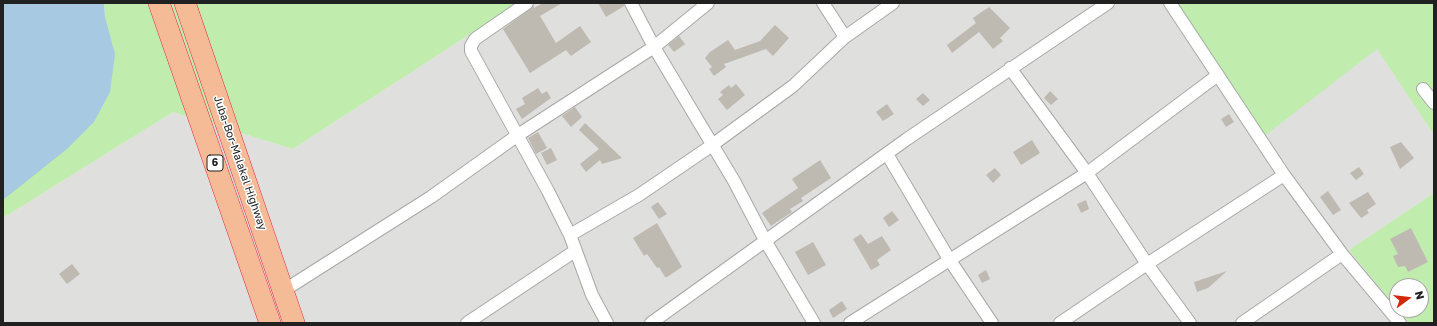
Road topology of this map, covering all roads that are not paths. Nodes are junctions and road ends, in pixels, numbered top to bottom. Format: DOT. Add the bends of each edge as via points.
graph roads {
  1 [pos="159,3"];
  2 [pos="185,3"];
  3 [pos="527,3"];
  4 [pos="631,3"];
  5 [pos="708,3"];
  6 [pos="823,3"];
  7 [pos="893,3"];
  8 [pos="1108,3"];
  9 [pos="1170,3"];
  10 [pos="845,37"];
  11 [pos="654,47"];
  12 [pos="1010,68"];
  13 [pos="1218,75"];
  14 [pos="1423,89"];
  15 [pos="1434,103"];
  16 [pos="518,135"];
  17 [pos="712,144"];
  18 [pos="887,154"];
  19 [pos="1086,173"];
  20 [pos="1284,175"];
  21 [pos="570,235"];
  22 [pos="766,242"];
  23 [pos="575,251"];
  24 [pos="1342,254"];
  25 [pos="949,259"];
  26 [pos="1147,264"];
  27 [pos="283,291"];
  28 [pos="270,323"];
  29 [pos="294,323"];
  30 [pos="468,323"];
  31 [pos="606,323"];
  32 [pos="651,323"];
  33 [pos="814,323"];
  34 [pos="850,323"];
  35 [pos="992,323"];
  36 [pos="1060,323"];
  37 [pos="1190,323"];
  38 [pos="1242,323"];
  39 [pos="1400,323"];
  1 -- 28 [label="highway, Juba-Bor-Malakal Highway / 6"];
  2 -- 27 [label="highway, Juba-Bor-Malakal Highway / 6"];
  3 -- 16 [label="street" via="482,33 471,46 474,57"];
  4 -- 11 [label="street"];
  5 -- 11 [label="street"];
  6 -- 10 [label="street"];
  7 -- 10 [label="street"];
  8 -- 12 [label="street"];
  9 -- 13 [label="street"];
  10 -- 17 [label="street" via="793,86"];
  11 -- 16 [label="street"];
  11 -- 17 [label="street"];
  12 -- 18 [label="street"];
  12 -- 19 [label="street"];
  13 -- 19 [label="street"];
  13 -- 20 [label="street"];
  14 -- 15 [label="street"];
  16 -- 21 [label="street"];
  16 -- 27 [label="street" via="431,197"];
  17 -- 21 [label="street" via="640,195"];
  17 -- 22 [label="street"];
  18 -- 22 [label="street"];
  18 -- 25 [label="street"];
  19 -- 25 [label="street"];
  19 -- 26 [label="street"];
  20 -- 24 [label="street"];
  20 -- 26 [label="street"];
  21 -- 23 [label="street"];
  22 -- 32 [label="street"];
  22 -- 33 [label="street"];
  23 -- 30 [label="street"];
  23 -- 31 [label="street"];
  24 -- 38 [label="street"];
  24 -- 39 [label="street"];
  25 -- 34 [label="street"];
  25 -- 35 [label="street"];
  26 -- 36 [label="street"];
  26 -- 37 [label="street"];
  27 -- 29 [label="highway, Juba-Bor-Malakal Highway / 6"];
}
